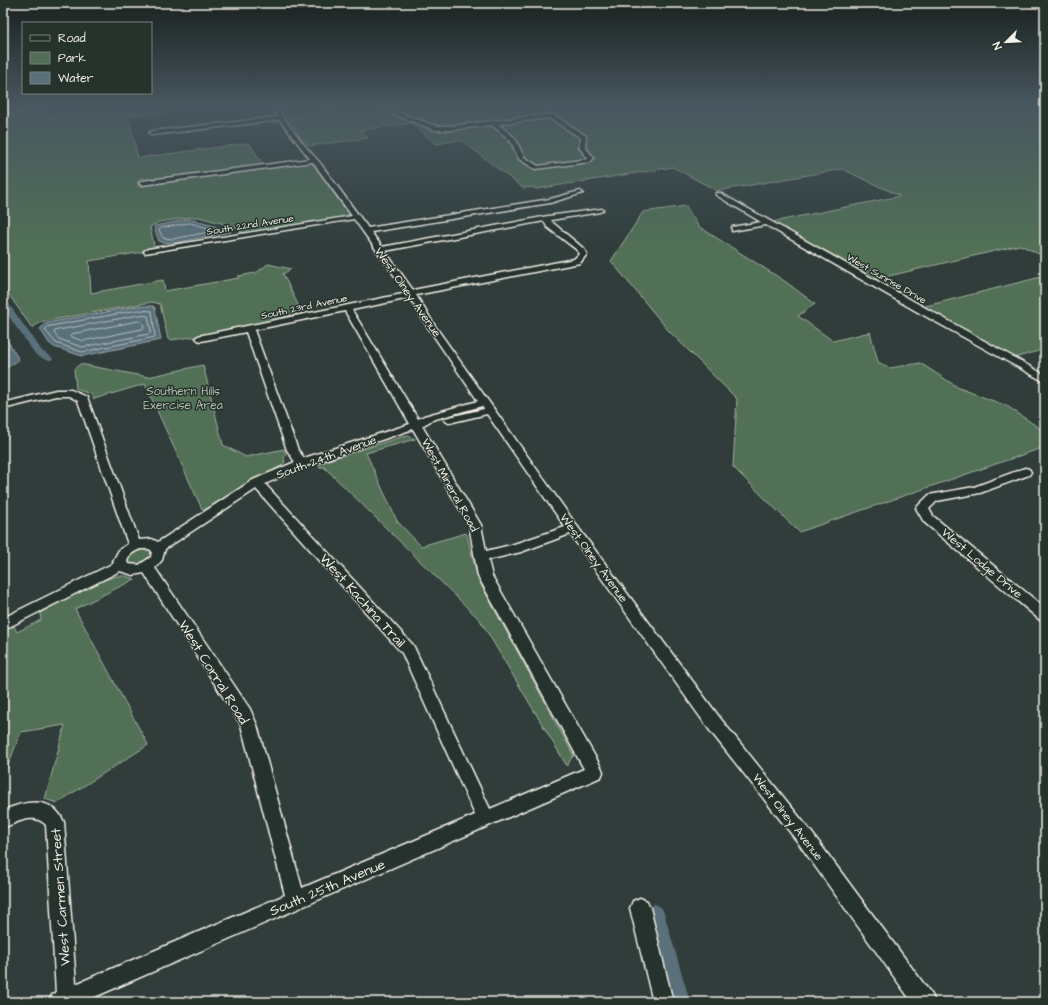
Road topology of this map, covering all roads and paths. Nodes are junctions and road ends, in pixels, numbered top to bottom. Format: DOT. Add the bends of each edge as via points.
graph roads {
  1 [pos="308,154"];
  2 [pos="519,154"];
  3 [pos="588,154"];
  4 [pos="313,160"];
  5 [pos="142,183"];
  6 [pos="580,193"];
  7 [pos="718,194"];
  8 [pos="600,210"];
  9 [pos="356,217"];
  10 [pos="548,218"];
  11 [pos="769,222"];
  12 [pos="735,229"];
  13 [pos="366,231"];
  14 [pos="379,250"];
  15 [pos="148,251"];
  16 [pos="411,294"];
  17 [pos="347,308"];
  18 [pos="249,328"];
  19 [pos="201,338"];
  20 [pos="1045,379"];
  21 [pos="3,406"];
  22 [pos="488,406"];
  23 [pos="416,425"];
  24 [pos="302,463"];
  25 [pos="1025,472"];
  26 [pos="257,483"];
  27 [pos="573,529"];
  28 [pos="135,546"];
  29 [pos="158,548"];
  30 [pos="481,557"];
  31 [pos="121,565"];
  32 [pos="147,567"];
  33 [pos="1045,616"];
  34 [pos="3,624"];
  35 [pos="595,772"];
  36 [pos="6,817"];
  37 [pos="486,819"];
  38 [pos="296,900"];
  39 [pos="640,908"];
  40 [pos="63,1000"];
  41 [pos="663,1002"];
  42 [pos="925,1002"];
  1 -- 4 [label="street, West Olney Avenue"];
  2 -- 3 [label="street" via="521,158 537,168 590,160"];
  4 -- 5 [label="street"];
  4 -- 9 [label="street, West Olney Avenue"];
  6 -- 13 [label="street" via="550,201"];
  7 -- 11 [label="street, West Sunrise Drive"];
  8 -- 10 [label="street"];
  9 -- 13 [label="street, West Olney Avenue"];
  9 -- 15 [label="street, South 22nd Avenue"];
  10 -- 14 [label="street"];
  10 -- 16 [label="street, South 23rd Avenue" via="547,222 550,225 580,249 583,254 577,261"];
  11 -- 12 [label="street"];
  11 -- 20 [label="street, West Sunrise Drive"];
  13 -- 14 [label="street, West Olney Avenue"];
  14 -- 16 [label="street, West Olney Avenue"];
  16 -- 17 [label="street, South 23rd Avenue"];
  16 -- 22 [label="street, West Olney Avenue"];
  17 -- 18 [label="street, South 23rd Avenue"];
  17 -- 23 [label="street, West Mineral Road"];
  18 -- 19 [label="street, South 23rd Avenue"];
  18 -- 24 [label="street" via="293,450"];
  21 -- 28 [label="street" via="56,393 71,393 83,399"];
  22 -- 23 [label="street, South 24th Avenue" via="449,416 433,424"];
  22 -- 27 [label="street, West Olney Avenue"];
  23 -- 24 [label="street, South 24th Avenue"];
  23 -- 30 [label="street, West Mineral Road" via="475,525"];
  24 -- 26 [label="street, South 24th Avenue"];
  25 -- 33 [label="street, West Lodge Drive" via="976,490 933,498 922,508 928,519"];
  26 -- 29 [label="street, South 24th Avenue"];
  26 -- 37 [label="street, West Kachina Trail" via="408,649"];
  27 -- 30 [label="street" via="501,554"];
  27 -- 42 [label="street, West Olney Avenue" via="714,722 803,835"];
  28 -- 29 [label="street" via="152,544"];
  28 -- 31 [label="street" via="121,557"];
  29 -- 32 [label="street" via="157,560"];
  30 -- 35 [label="street, West Mineral Road" via="485,576 522,646"];
  31 -- 32 [label="street" via="132,570"];
  31 -- 34 [label="street"];
  32 -- 38 [label="street, West Corral Road" via="249,725"];
  35 -- 37 [label="street, South 25th Avenue"];
  36 -- 40 [label="street, West Carmen Street" via="36,810 49,814 55,822"];
  37 -- 38 [label="street, South 25th Avenue"];
  38 -- 40 [label="street, South 25th Avenue"];
  39 -- 41 [label="street"];
}
